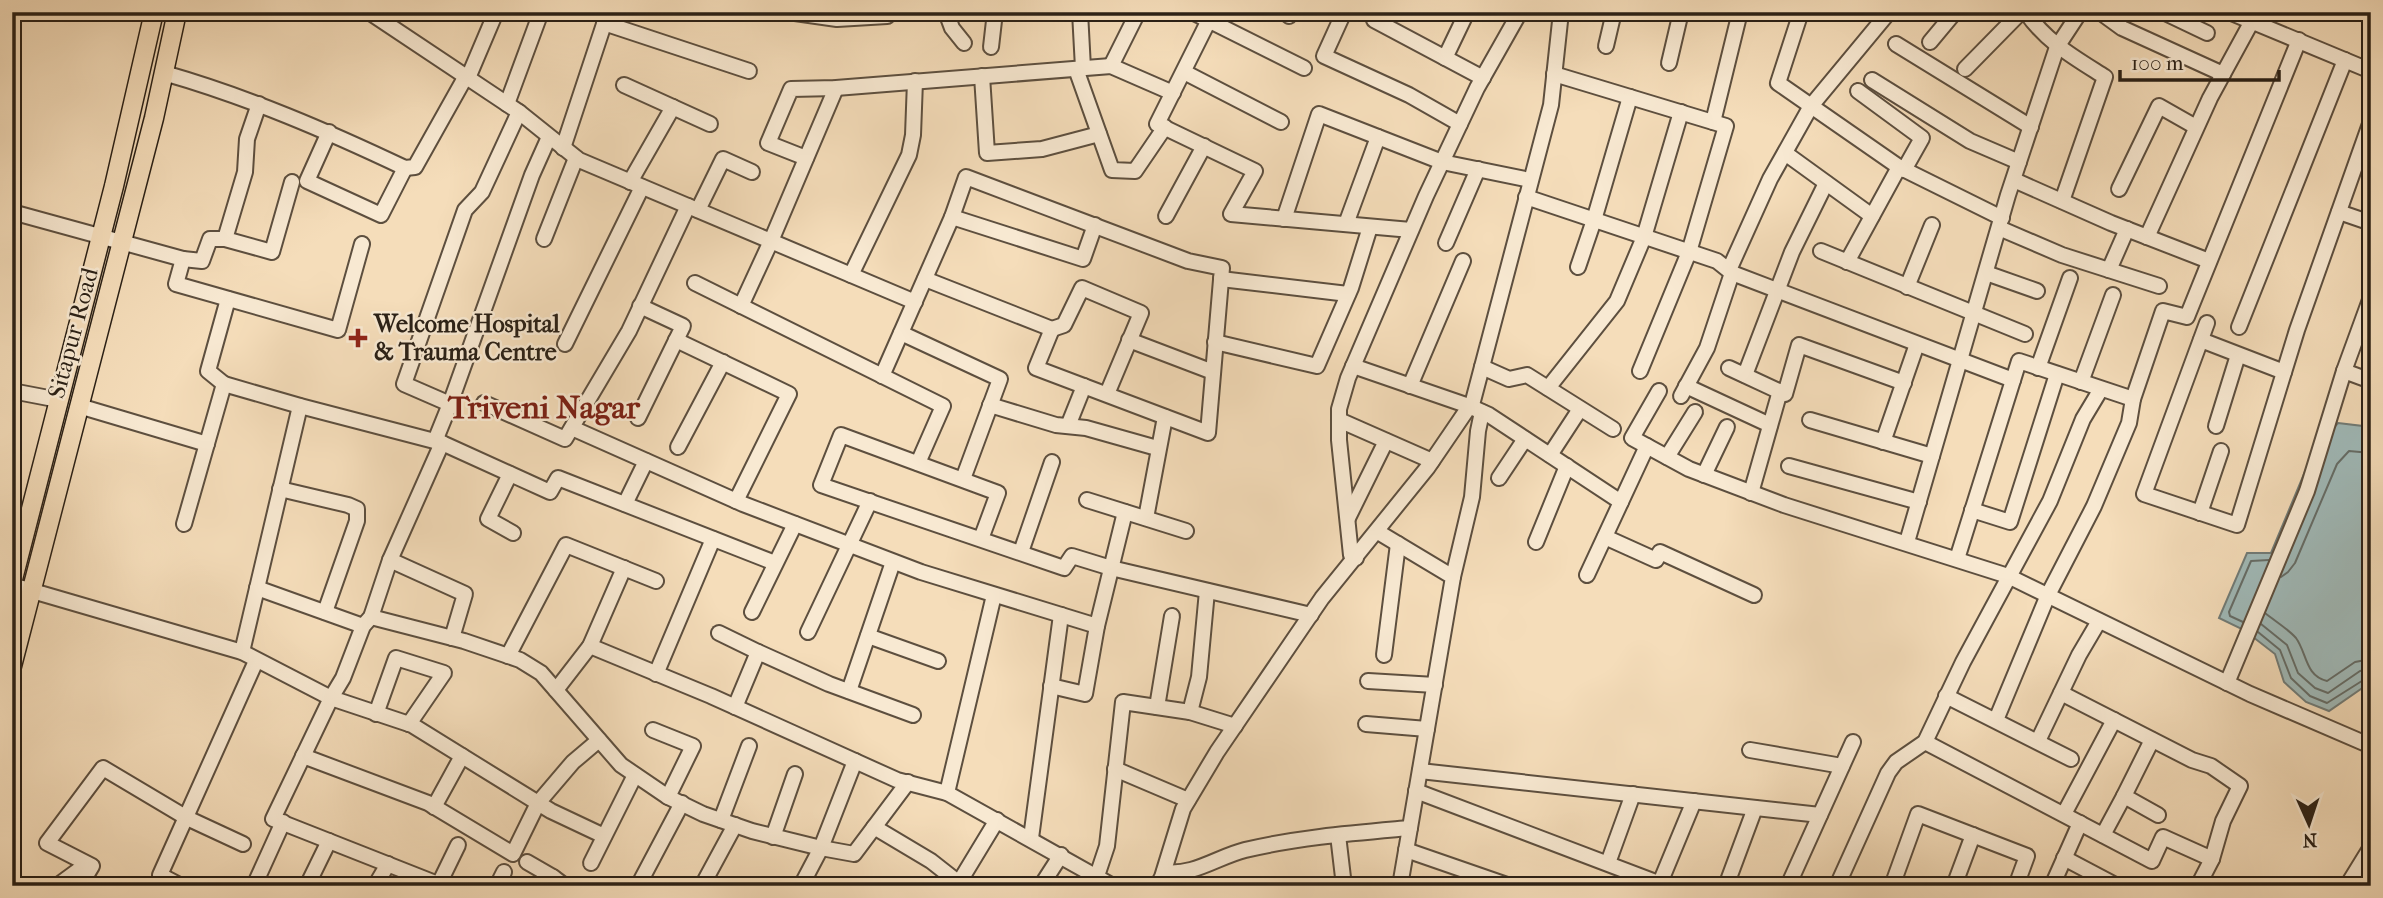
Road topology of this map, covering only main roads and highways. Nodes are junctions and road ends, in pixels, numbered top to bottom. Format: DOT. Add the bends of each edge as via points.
graph roads {
  1 [pos="154,12"];
  2 [pos="166,12"];
  3 [pos="177,12"];
  4 [pos="158,52"];
  5 [pos="143,66"];
  6 [pos="164,73"];
  7 [pos="12,584"];
  8 [pos="12,666"];
  1 -- 5 [label="main road, Sitapur Road"];
  2 -- 4 [label="main road"];
  3 -- 6 [label="main road, Sitapur Road"];
  4 -- 5 [label="main road"];
  4 -- 6 [label="main road"];
  5 -- 7 [label="main road, Sitapur Road"];
  6 -- 8 [label="main road, Sitapur Road"];
}
